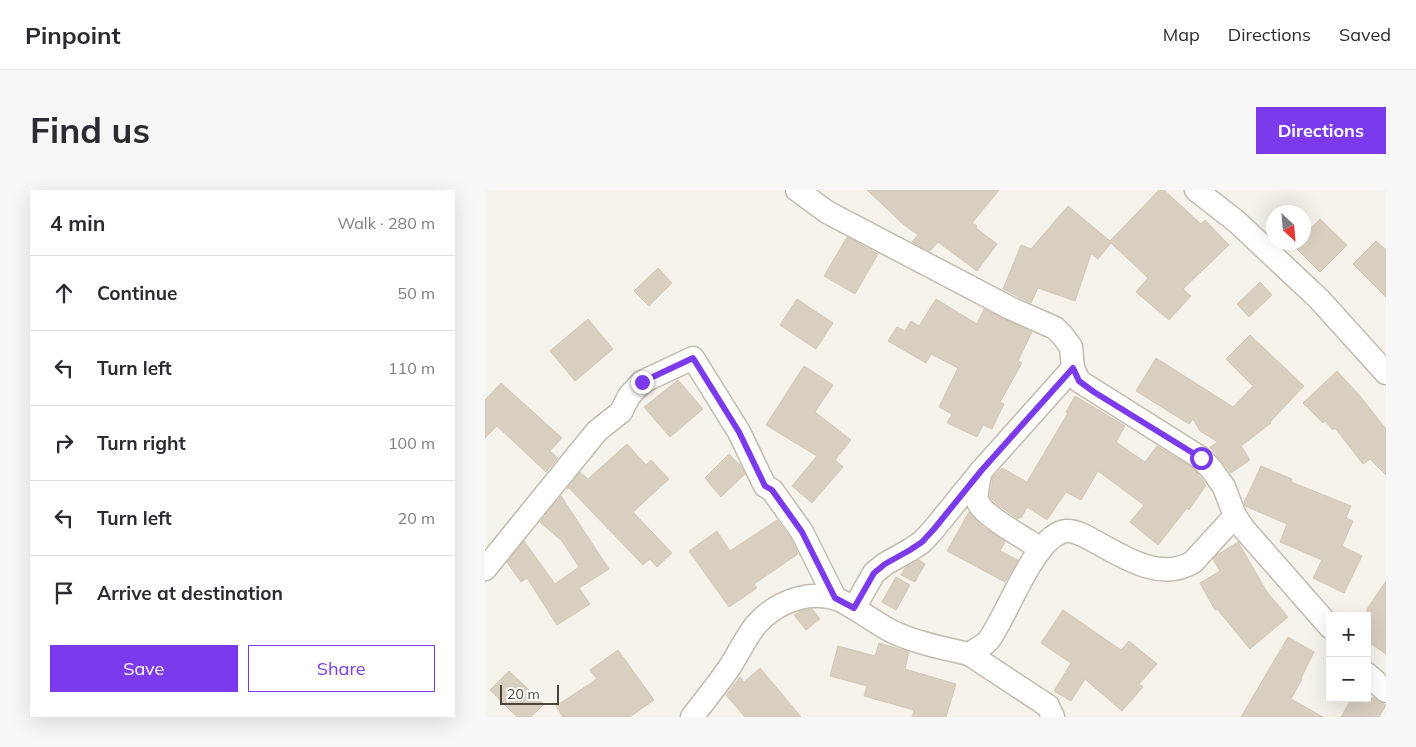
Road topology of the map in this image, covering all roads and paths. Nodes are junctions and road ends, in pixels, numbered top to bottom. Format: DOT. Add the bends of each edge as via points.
graph roads {
  1 [pos="797,190"];
  2 [pos="1196,190"];
  3 [pos="1073,368"];
  4 [pos="1386,373"];
  5 [pos="981,471"];
  6 [pos="1235,516"];
  7 [pos="1041,549"];
  8 [pos="485,569"];
  9 [pos="845,603"];
  10 [pos="1326,622"];
  11 [pos="969,654"];
  12 [pos="1371,678"];
  13 [pos="1386,691"];
  14 [pos="692,717"];
  15 [pos="1053,717"];
  1 -- 3 [label="street" via="827,212 1009,308 1055,328 1071,347"];
  2 -- 4 [label="street" via="1237,222 1319,299"];
  3 -- 5 [label="street"];
  3 -- 6 [label="street" via="1079,381 1094,392 1201,458 1223,487"];
  5 -- 7 [label="street" via="978,502 985,513"];
  5 -- 9 [label="street" via="922,542 885,564"];
  6 -- 7 [label="street" via="1193,562 1173,570 1156,569 1136,562 1085,536 1066,531"];
  6 -- 10 [label="street"];
  7 -- 11 [label="street" via="987,642"];
  8 -- 9 [label="street" via="597,431 621,412 629,396 642,382 693,358 739,432 765,486 772,490 802,532"];
  9 -- 11 [label="street" via="893,632"];
  9 -- 14 [label="street" via="816,595 803,596 771,610 755,627"];
  11 -- 15 [label="street" via="1048,706"];
  12 -- 13 [label="street"];
}
